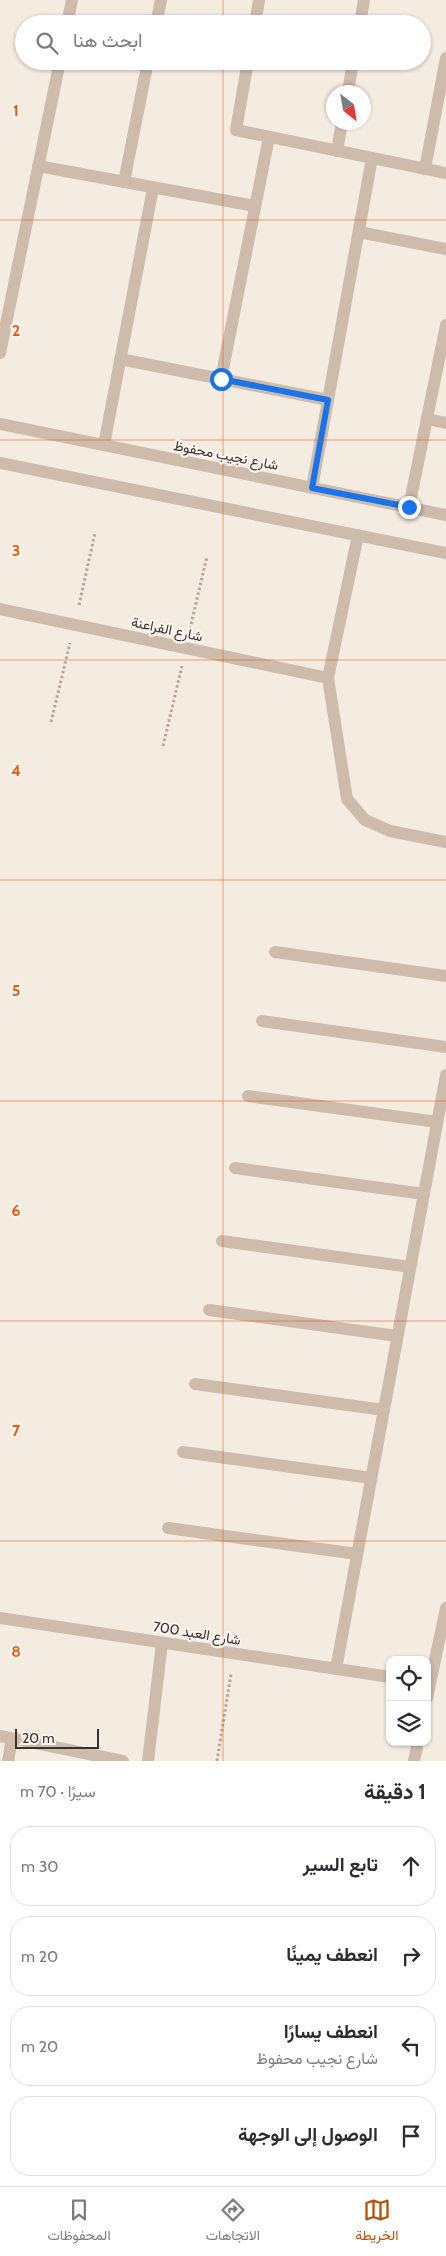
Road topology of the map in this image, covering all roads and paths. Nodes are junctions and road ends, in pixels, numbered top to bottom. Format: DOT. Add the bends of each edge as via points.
graph roads {
  1 [pos="72,0"];
  2 [pos="161,0"];
  3 [pos="259,0"];
  4 [pos="364,0"];
  5 [pos="70,15"];
  6 [pos="158,15"];
  7 [pos="256,15"];
  8 [pos="362,15"];
  9 [pos="446,58"];
  10 [pos="58,70"];
  11 [pos="146,70"];
  12 [pos="246,70"];
  13 [pos="352,70"];
  14 [pos="349,85"];
  15 [pos="442,95"];
  16 [pos="341,130"];
  17 [pos="269,137"];
  18 [pos="337,151"];
  19 [pos="372,158"];
  20 [pos="38,166"];
  21 [pos="424,169"];
  22 [pos="446,173"];
  23 [pos="124,182"];
  24 [pos="152,188"];
  25 [pos="256,206"];
  26 [pos="359,232"];
  27 [pos="446,249"];
  28 [pos="446,325"];
  29 [pos="0,353"];
  30 [pos="120,359"];
  31 [pos="221,379"];
  32 [pos="328,400"];
  33 [pos="427,419"];
  34 [pos="446,423"];
  35 [pos="0,424"];
  36 [pos="104,445"];
  37 [pos="0,463"];
  38 [pos="312,488"];
  39 [pos="409,507"];
  40 [pos="446,515"];
  41 [pos="358,535"];
  42 [pos="446,553"];
  43 [pos="0,608"];
  44 [pos="328,678"];
  45 [pos="446,842"];
  46 [pos="275,952"];
  47 [pos="446,976"];
  48 [pos="262,1021"];
  49 [pos="446,1047"];
  50 [pos="446,1075"];
  51 [pos="248,1096"];
  52 [pos="437,1122"];
  53 [pos="235,1168"];
  54 [pos="424,1194"];
  55 [pos="222,1241"];
  56 [pos="410,1267"];
  57 [pos="209,1310"];
  58 [pos="397,1336"];
  59 [pos="195,1384"];
  60 [pos="384,1410"];
  61 [pos="183,1452"];
  62 [pos="371,1478"];
  63 [pos="168,1528"];
  64 [pos="357,1554"];
  65 [pos="446,1608"];
  66 [pos="0,1618"];
  67 [pos="162,1643"];
  68 [pos="234,1654"];
  69 [pos="336,1669"];
  70 [pos="431,1674"];
  71 [pos="386,1676"];
  72 [pos="6,1738"];
  73 [pos="417,1746"];
  74 [pos="8,1761"];
  75 [pos="123,1761"];
  76 [pos="148,1761"];
  77 [pos="217,1761"];
  78 [pos="414,1761"];
  1 -- 5 [label="street"];
  2 -- 6 [label="street"];
  3 -- 7 [label="street"];
  4 -- 8 [label="street"];
  9 -- 15 [label="street"];
  10 -- 20 [label="street"];
  11 -- 23 [label="street"];
  12 -- 17 [label="street" via="236,130"];
  13 -- 14 [label="street"];
  15 -- 21 [label="street"];
  16 -- 18 [label="street"];
  17 -- 18 [label="street"];
  17 -- 25 [label="street"];
  18 -- 19 [label="street"];
  19 -- 21 [label="street"];
  19 -- 26 [label="street"];
  20 -- 23 [label="street"];
  20 -- 29 [label="street"];
  21 -- 22 [label="street"];
  23 -- 24 [label="street"];
  24 -- 25 [label="street"];
  24 -- 30 [label="street"];
  25 -- 31 [label="street"];
  26 -- 27 [label="street"];
  26 -- 32 [label="street"];
  28 -- 33 [label="street"];
  30 -- 31 [label="street"];
  30 -- 36 [label="street"];
  31 -- 32 [label="street"];
  32 -- 38 [label="street"];
  33 -- 34 [label="street"];
  33 -- 39 [label="street"];
  35 -- 36 [label="street, شارع نجيب محفوظ"];
  36 -- 38 [label="street, شارع نجيب محفوظ"];
  37 -- 41 [label="street"];
  38 -- 39 [label="street, شارع نجيب محفوظ"];
  39 -- 40 [label="street, شارع نجيب محفوظ"];
  41 -- 42 [label="street"];
  41 -- 44 [label="street"];
  43 -- 44 [label="street, شارع الفراعنة"];
  44 -- 45 [label="street" via="347,798 365,820 373,824 390,831"];
  46 -- 47 [label="street"];
  48 -- 49 [label="street"];
  50 -- 52 [label="street"];
  51 -- 52 [label="street"];
  52 -- 54 [label="street"];
  53 -- 54 [label="street"];
  54 -- 56 [label="street"];
  55 -- 56 [label="street"];
  56 -- 58 [label="street"];
  57 -- 58 [label="street"];
  58 -- 60 [label="street"];
  59 -- 60 [label="street"];
  60 -- 62 [label="street"];
  61 -- 62 [label="street"];
  62 -- 64 [label="street"];
  63 -- 64 [label="street"];
  64 -- 69 [label="street"];
  65 -- 70 [label="street"];
  66 -- 67 [label="street, شارع العبد 700"];
  67 -- 68 [label="street, شارع العبد 700"];
  67 -- 76 [label="street"];
  68 -- 69 [label="street, شارع العبد 700"];
  68 -- 77 [label="path"];
  69 -- 71 [label="street, شارع العبد 700"];
  72 -- 74 [label="street"];
  72 -- 75 [label="street"];
  73 -- 78 [label="street"];
}
